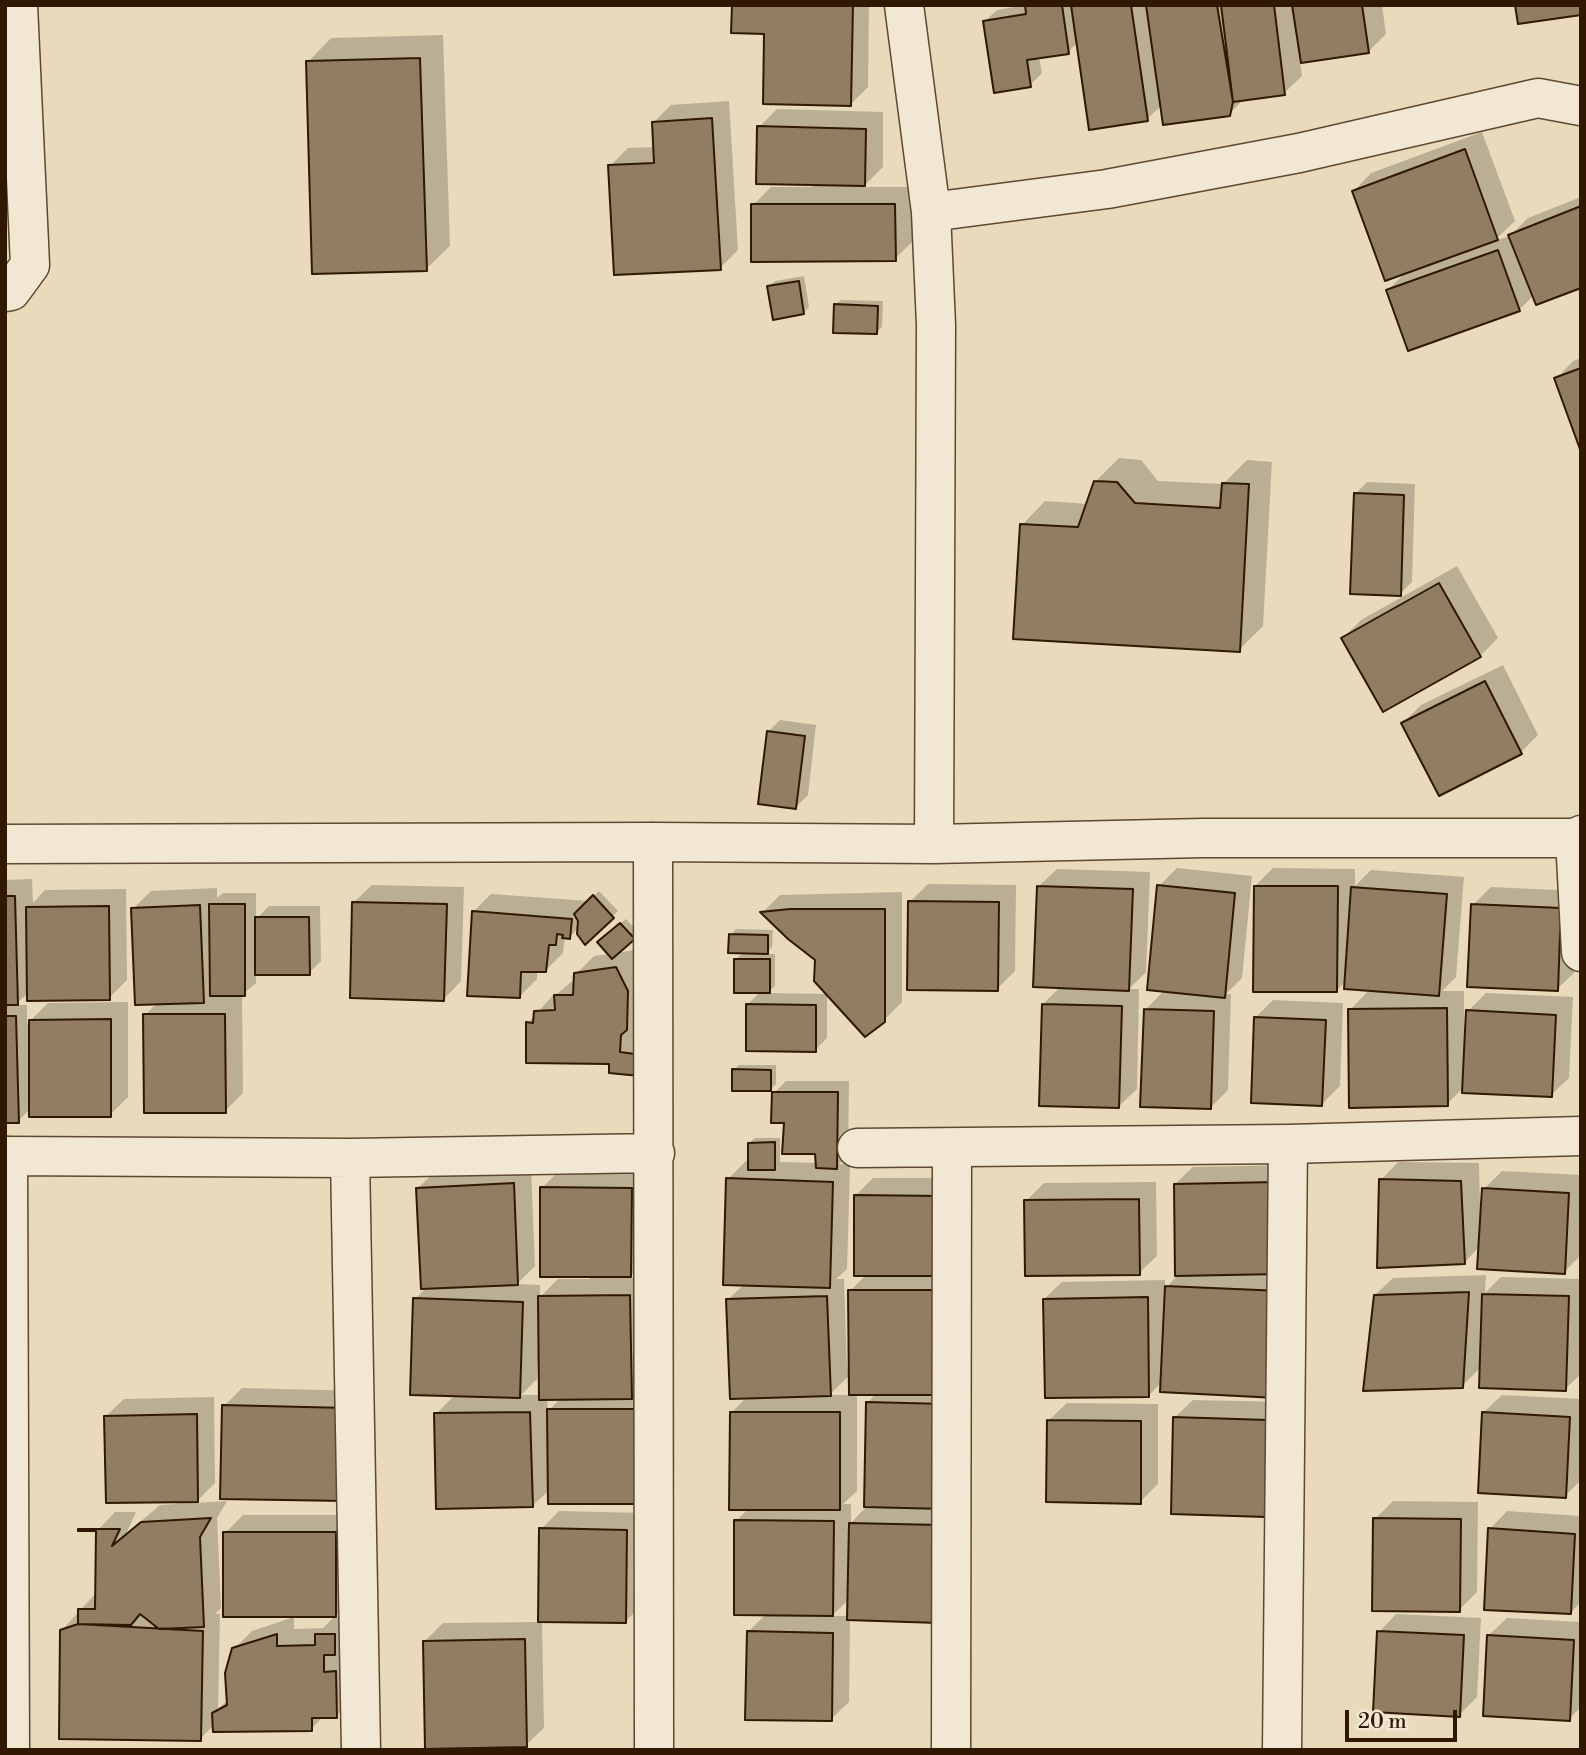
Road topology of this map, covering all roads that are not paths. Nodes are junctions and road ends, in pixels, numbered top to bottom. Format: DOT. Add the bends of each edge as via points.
graph roads {
  1 [pos="18,5"];
  2 [pos="904,5"];
  3 [pos="1581,106"];
  4 [pos="931,212"];
  5 [pos="5,292"];
  6 [pos="1578,837"];
  7 [pos="653,842"];
  8 [pos="5,844"];
  9 [pos="934,844"];
  10 [pos="1581,952"];
  11 [pos="1581,1136"];
  12 [pos="1288,1144"];
  13 [pos="857,1148"];
  14 [pos="952,1148"];
  15 [pos="655,1153"];
  16 [pos="7,1156"];
  17 [pos="350,1158"];
  18 [pos="10,1750"];
  19 [pos="361,1750"];
  20 [pos="654,1750"];
  21 [pos="951,1750"];
  22 [pos="1282,1750"];
  1 -- 5 [label="street" via="30,264 11,291"];
  2 -- 4 [label="street"];
  3 -- 4 [label="street" via="1538,98 1298,153 1107,189"];
  4 -- 9 [label="street" via="936,326"];
  6 -- 9 [label="street"];
  6 -- 10 [label="street"];
  7 -- 8 [label="street"];
  7 -- 9 [label="street"];
  7 -- 15 [label="street"];
  11 -- 12 [label="street"];
  12 -- 14 [label="street"];
  12 -- 22 [label="street"];
  13 -- 14 [label="street"];
  14 -- 21 [label="street"];
  15 -- 17 [label="street"];
  15 -- 20 [label="street"];
  16 -- 17 [label="street"];
  16 -- 18 [label="street"];
  17 -- 19 [label="street"];
}
